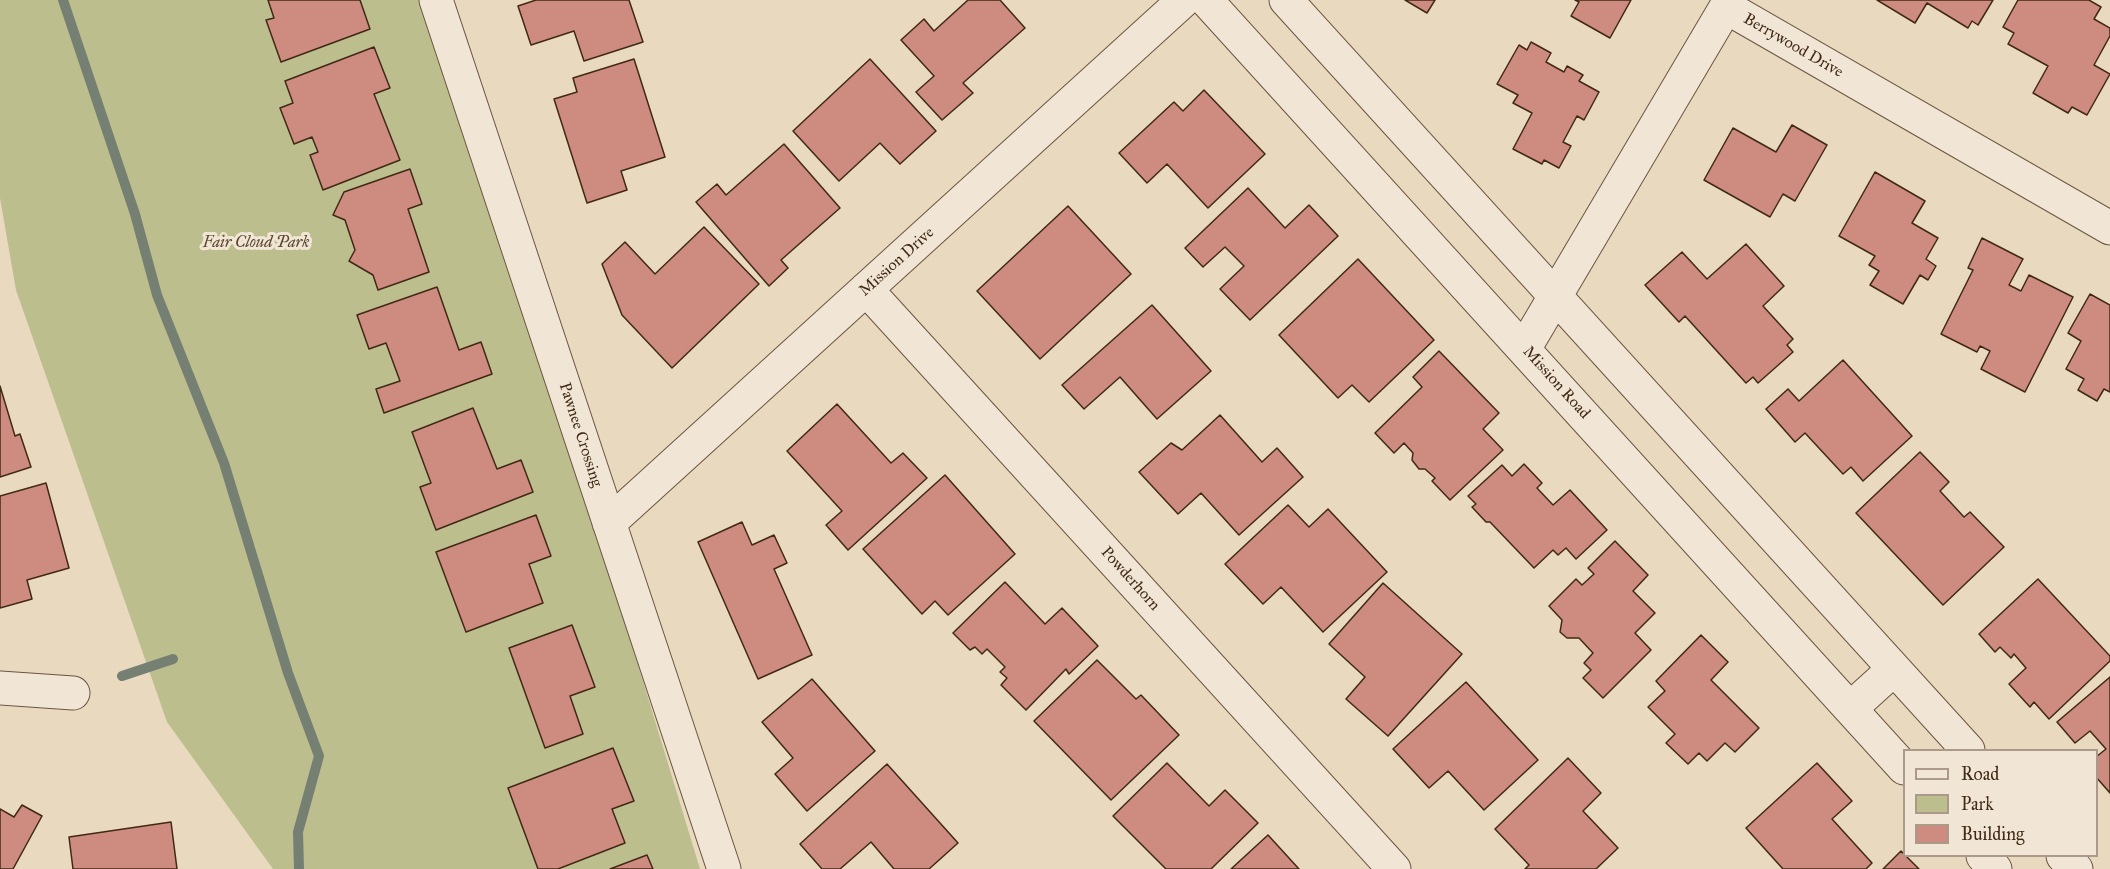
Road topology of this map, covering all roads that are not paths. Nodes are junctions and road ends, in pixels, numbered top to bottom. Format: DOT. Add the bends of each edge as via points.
graph roads {
  1 [pos="436,0"];
  2 [pos="1184,0"];
  3 [pos="1206,0"];
  4 [pos="1287,0"];
  5 [pos="2110,228"];
  6 [pos="866,290"];
  7 [pos="1555,297"];
  8 [pos="1524,349"];
  9 [pos="609,524"];
  10 [pos="1894,669"];
  11 [pos="0,688"];
  12 [pos="73,693"];
  13 [pos="1851,708"];
  14 [pos="1967,749"];
  15 [pos="1903,766"];
  16 [pos="1985,857"];
  17 [pos="2065,857"];
  18 [pos="724,869"];
  19 [pos="1394,869"];
  20 [pos="1995,869"];
  21 [pos="2076,869"];
  1 -- 9 [label="street, Pawnee Crossing"];
  2 -- 6 [label="street, Mission Drive"];
  3 -- 8 [label="street, Mission Road"];
  4 -- 7 [label="street"];
  5 -- 7 [label="street, Berrywood Drive" via="1726,8"];
  6 -- 9 [label="street, Mission Drive"];
  6 -- 19 [label="street, Powderhorn"];
  7 -- 8 [label="street, Berrywood Drive"];
  7 -- 10 [label="street"];
  8 -- 13 [label="street, Mission Road"];
  9 -- 18 [label="street, Pawnee Crossing"];
  10 -- 13 [label="street"];
  10 -- 14 [label="street"];
  11 -- 12 [label="street"];
  13 -- 15 [label="street, Mission Road"];
  16 -- 20 [label="street"];
  17 -- 21 [label="street"];
}
